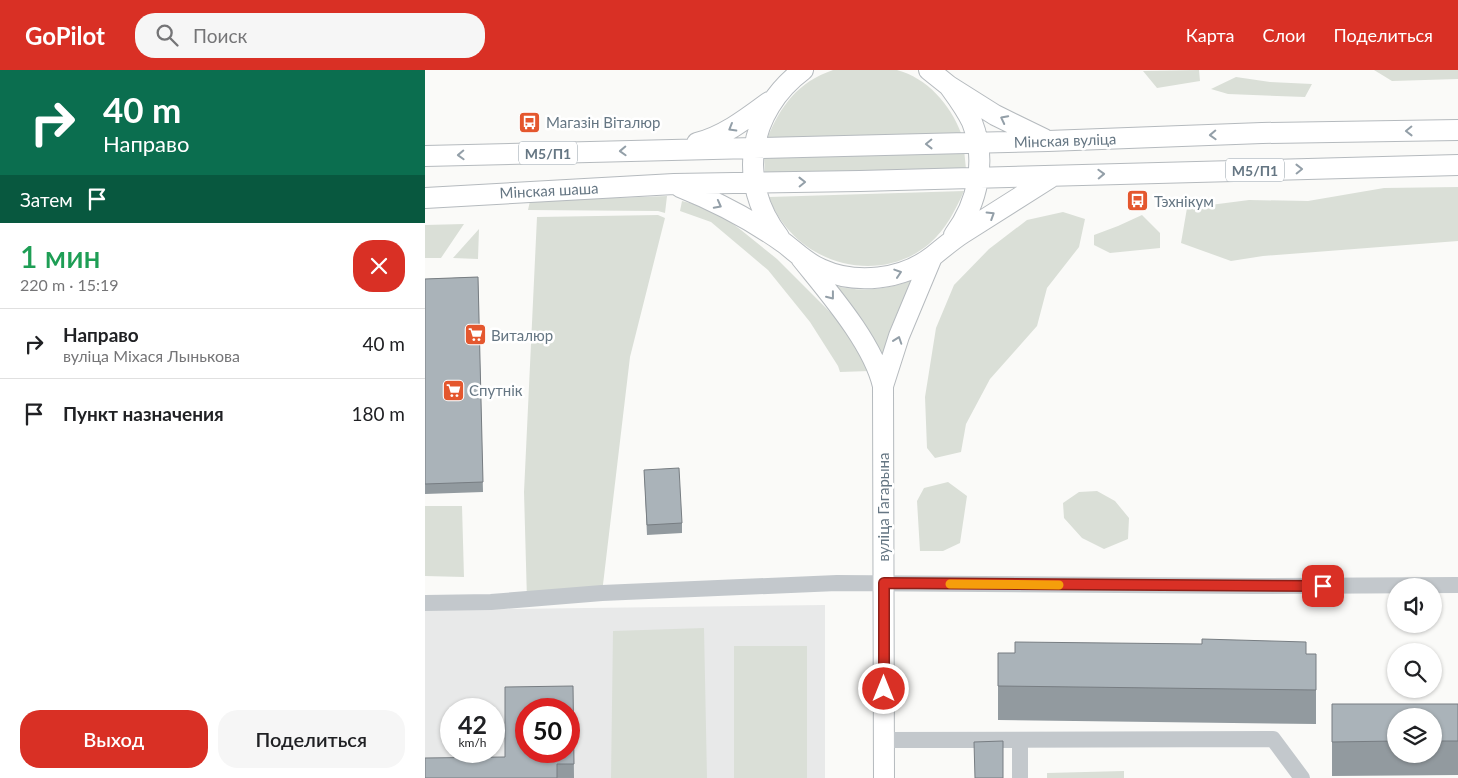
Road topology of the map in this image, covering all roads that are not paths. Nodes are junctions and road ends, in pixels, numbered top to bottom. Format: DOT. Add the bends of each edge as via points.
graph roads {
  1 [pos="931,71"];
  2 [pos="796,74"];
  3 [pos="949,86"];
  4 [pos="772,100"];
  5 [pos="1458,130"];
  6 [pos="1048,141"];
  7 [pos="977,142"];
  8 [pos="753,148"];
  9 [pos="672,149"];
  10 [pos="425,156"];
  11 [pos="1458,165"];
  12 [pos="1053,176"];
  13 [pos="979,178"];
  14 [pos="753,183"];
  15 [pos="674,184"];
  16 [pos="425,198"];
  17 [pos="950,241"];
  18 [pos="784,243"];
  19 [pos="932,257"];
  20 [pos="801,258"];
  21 [pos="883,386"];
  22 [pos="884,583"];
  23 [pos="1458,585"];
  24 [pos="425,602"];
  25 [pos="883,740"];
  26 [pos="1020,740"];
  27 [pos="884,778"];
  28 [pos="1020,778"];
  29 [pos="1302,778"];
  1 -- 3 [label="main road"];
  2 -- 4 [label="main road"];
  6 -- 3 [label="main road, one-way" via="995,115"];
  3 -- 7 [label="main road" via="972,122"];
  4 -- 8 [label="main road" via="760,123"];
  4 -- 9 [label="main road, one-way" via="713,139"];
  5 -- 6 [label="main road, Мінская вуліца / М5/П1, one-way"];
  6 -- 7 [label="main road, Мінская вуліца / М5/П1"];
  7 -- 8 [label="main road, Мінская вуліца / М5/П1, one-way"];
  7 -- 13 [label="main road"];
  8 -- 9 [label="main road, Мінская вуліца / М5/П1"];
  8 -- 14 [label="main road"];
  9 -- 10 [label="main road, М5/П1, one-way"];
  12 -- 11 [label="main road, М5/П1, one-way"];
  12 -- 13 [label="main road, М5/П1"];
  17 -- 12 [label="main road, one-way"];
  14 -- 13 [label="main road, М5/П1, one-way"];
  13 -- 17 [label="main road" via="964,222"];
  14 -- 15 [label="main road, М5/П1"];
  14 -- 18 [label="main road" via="759,205"];
  15 -- 16 [label="main road, Мінская шаша / М5/П1"];
  15 -- 18 [label="main road, one-way" via="739,216"];
  17 -- 19 [label="main road"];
  18 -- 20 [label="main road"];
  20 -- 19 [label="main road, one-way" via="843,276 867,278 890,276"];
  21 -- 19 [label="main road, вуліца Гагарына, one-way" via="899,336"];
  20 -- 21 [label="main road, вуліца Гагарына, one-way" via="864,343"];
  21 -- 22 [label="main road, вуліца Гагарына"];
  22 -- 23 [label="street"];
  22 -- 24 [label="street" via="611,593 491,602"];
  22 -- 25 [label="main road, вуліца Гагарына"];
  25 -- 26 [label="street"];
  25 -- 27 [label="main road, вуліца Гагарына"];
  26 -- 28 [label="street"];
  26 -- 29 [label="street" via="1273,739"];
}
